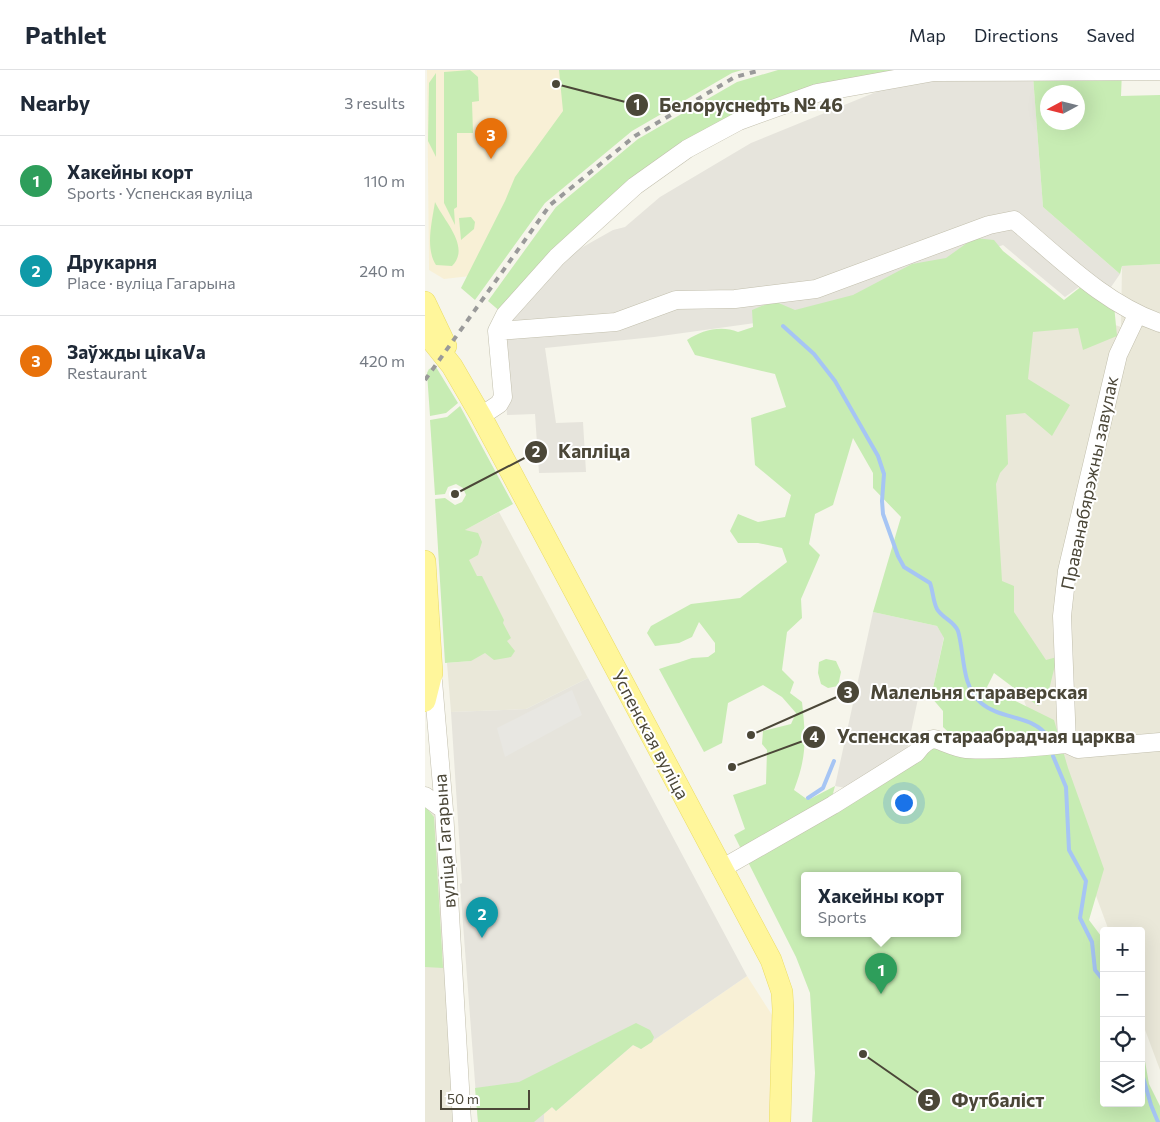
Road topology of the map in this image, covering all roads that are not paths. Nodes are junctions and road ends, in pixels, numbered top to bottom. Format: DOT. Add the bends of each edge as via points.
graph roads {
  1 [pos="1160,71"];
  2 [pos="425,302"];
  3 [pos="1137,315"];
  4 [pos="1160,323"];
  5 [pos="497,331"];
  6 [pos="428,339"];
  7 [pos="452,366"];
  8 [pos="481,416"];
  9 [pos="425,561"];
  10 [pos="432,673"];
  11 [pos="425,701"];
  12 [pos="1160,742"];
  13 [pos="1067,744"];
  14 [pos="425,796"];
  15 [pos="443,810"];
  16 [pos="721,869"];
  17 [pos="462,1122"];
  18 [pos="780,1122"];
  1 -- 5 [label="street" via="935,72 817,93 739,121 687,149 635,186 557,258 505,315"];
  2 -- 7 [label="main road, Успенская вуліца" via="444,338"];
  3 -- 4 [label="street"];
  3 -- 5 [label="street" via="1109,298 1013,220 989,225 816,289 735,299 676,300 616,322"];
  3 -- 13 [label="street, Праванабярэжны завулак" via="1118,356 1067,571 1062,616"];
  5 -- 8 [label="street" via="503,397 499,404"];
  6 -- 7 [label="main road, Успенская вуліца"];
  7 -- 8 [label="main road, Успенская вуліца"];
  8 -- 16 [label="main road, Успенская вуліца"];
  9 -- 10 [label="main road, вуліца Гагарына"];
  10 -- 11 [label="main road"];
  10 -- 15 [label="street, вуліца Гагарына"];
  12 -- 13 [label="street" via="1078,749"];
  13 -- 16 [label="street" via="985,750 955,748 931,739 916,753 841,800"];
  14 -- 15 [label="street"];
  15 -- 17 [label="street, вуліца Гагарына"];
  16 -- 18 [label="main road, Успенская вуліца" via="771,960 781,992"];
}
